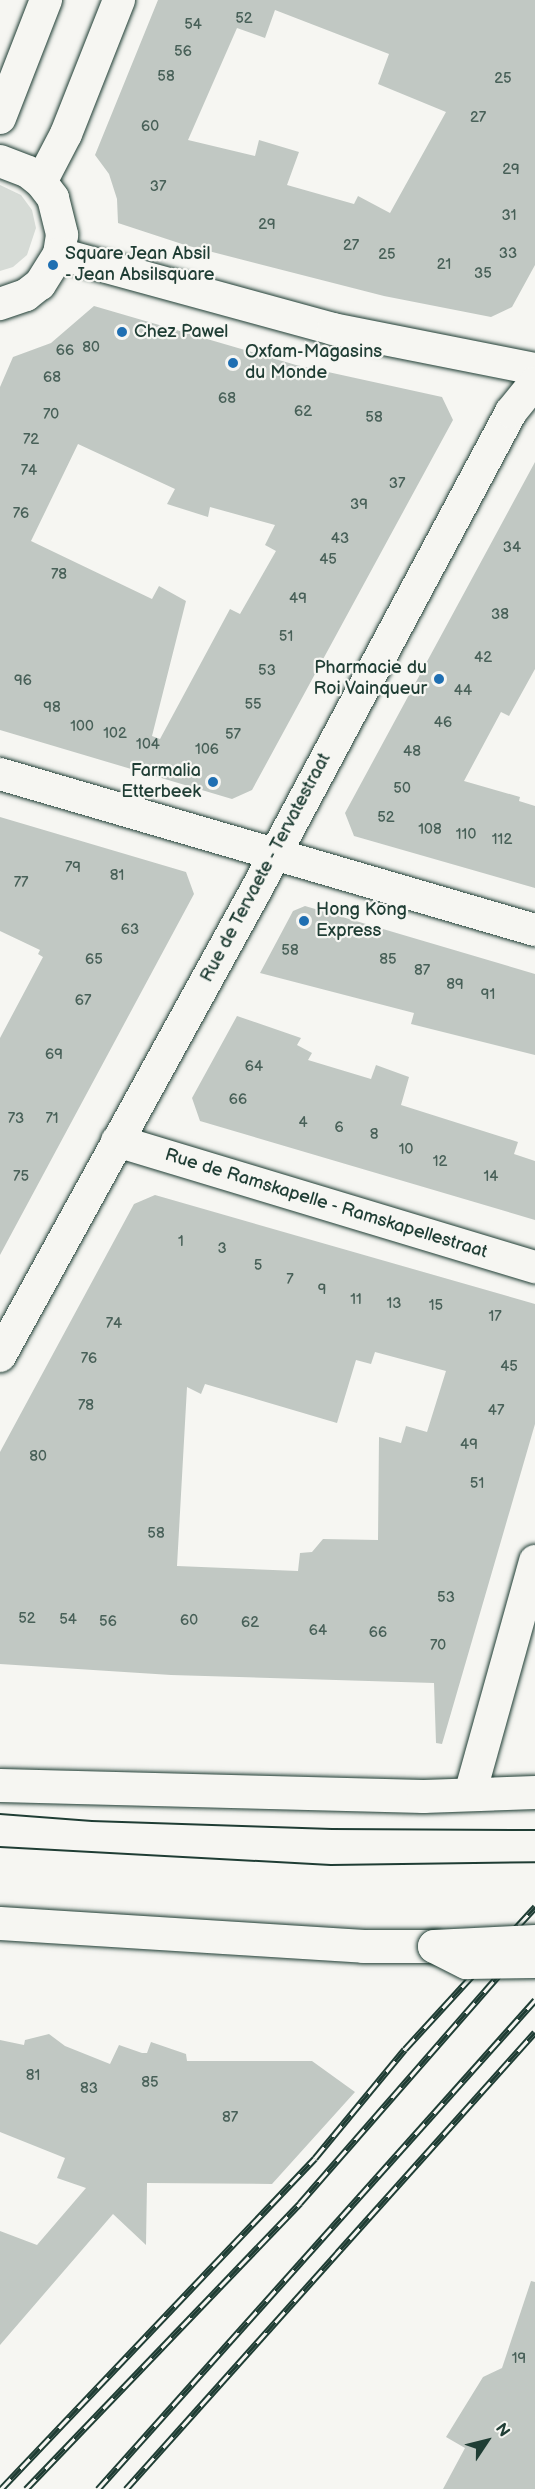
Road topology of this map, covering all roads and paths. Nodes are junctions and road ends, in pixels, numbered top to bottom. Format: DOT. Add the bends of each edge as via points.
graph roads {
  1 [pos="46,0"];
  2 [pos="119,0"];
  3 [pos="0,118"];
  4 [pos="0,161"];
  5 [pos="41,182"];
  6 [pos="59,254"];
  7 [pos="0,304"];
  8 [pos="535,369"];
  9 [pos="535,382"];
  10 [pos="0,774"];
  11 [pos="275,853"];
  12 [pos="535,930"];
  13 [pos="117,1141"];
  14 [pos="535,1267"];
  15 [pos="0,1356"];
  16 [pos="535,1561"];
  17 [pos="0,1785"];
  18 [pos="535,1792"];
  19 [pos="470,1794"];
  20 [pos="0,1923"];
  21 [pos="535,1941"];
  22 [pos="434,1946"];
  23 [pos="535,1960"];
  1 -- 3 [label="street"];
  2 -- 5 [label="street" via="66,134"];
  4 -- 5 [label="street"];
  5 -- 6 [label="street" via="60,216"];
  6 -- 7 [label="street" via="40,284 26,295"];
  6 -- 8 [label="street" via="333,329"];
  9 -- 11 [label="street, Rue de Tervaete - Tervatestraat" via="512,412"];
  10 -- 11 [label="street"];
  11 -- 12 [label="street"];
  11 -- 13 [label="street, Rue de Tervaete - Tervatestraat"];
  13 -- 14 [label="street, Rue de Ramskapelle - Ramskapellestraat"];
  13 -- 15 [label="street, Rue de Tervaete - Tervatestraat"];
  16 -- 19 [label="street"];
  17 -- 19 [label="main road"];
  18 -- 19 [label="main road"];
  20 -- 22 [label="main road"];
  21 -- 22 [label="main road, bridge"];
  22 -- 23 [label="main road, bridge" via="466,1962"];
}
